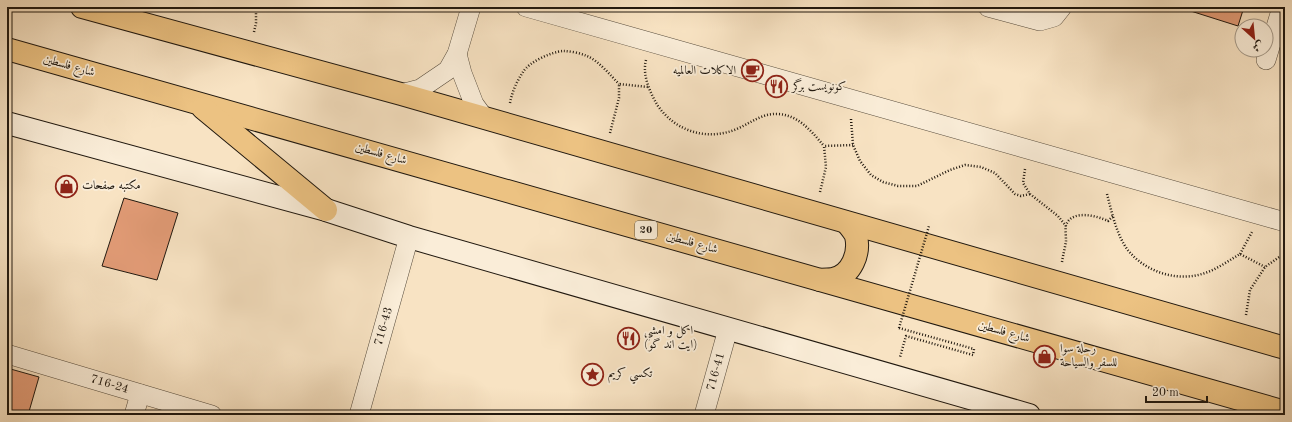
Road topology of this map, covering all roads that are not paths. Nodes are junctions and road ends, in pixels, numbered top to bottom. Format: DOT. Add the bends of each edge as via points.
graph roads {
  1 [pos="82,7"];
  2 [pos="471,7"];
  3 [pos="526,7"];
  4 [pos="988,7"];
  5 [pos="1062,7"];
  6 [pos="1282,7"];
  7 [pos="7,49"];
  8 [pos="457,54"];
  9 [pos="1266,60"];
  10 [pos="401,94"];
  11 [pos="196,102"];
  12 [pos="495,121"];
  13 [pos="7,123"];
  14 [pos="326,210"];
  15 [pos="1285,222"];
  16 [pos="847,223"];
  17 [pos="409,237"];
  18 [pos="820,280"];
  19 [pos="728,329"];
  20 [pos="1285,348"];
  21 [pos="7,354"];
  22 [pos="140,394"];
  23 [pos="1285,412"];
  24 [pos="134,415"];
  25 [pos="212,415"];
  26 [pos="359,415"];
  27 [pos="704,415"];
  28 [pos="1029,415"];
  1 -- 10 [label="main road"];
  2 -- 8 [label="street"];
  3 -- 15 [label="street"];
  4 -- 5 [label="street" via="1040,21 1054,17"];
  6 -- 9 [label="street"];
  7 -- 11 [label="main road, شارع فلسطين / 20"];
  8 -- 10 [label="street" via="448,70 420,89"];
  8 -- 12 [label="street" via="474,104"];
  10 -- 12 [label="main road"];
  11 -- 14 [label="main road"];
  11 -- 18 [label="main road, شارع فلسطين / 20"];
  12 -- 16 [label="main road"];
  13 -- 14 [label="street"];
  14 -- 17 [label="street"];
  16 -- 18 [label="main road" via="855,234 858,248 855,261 846,272 834,279"];
  16 -- 20 [label="main road"];
  17 -- 19 [label="street"];
  17 -- 26 [label="street, 716-43"];
  18 -- 23 [label="main road, شارع فلسطين / 20"];
  19 -- 27 [label="street, 716-41"];
  19 -- 28 [label="street"];
  21 -- 22 [label="street, 716-24"];
  22 -- 24 [label="street"];
  22 -- 25 [label="street, 716-24"];
}
